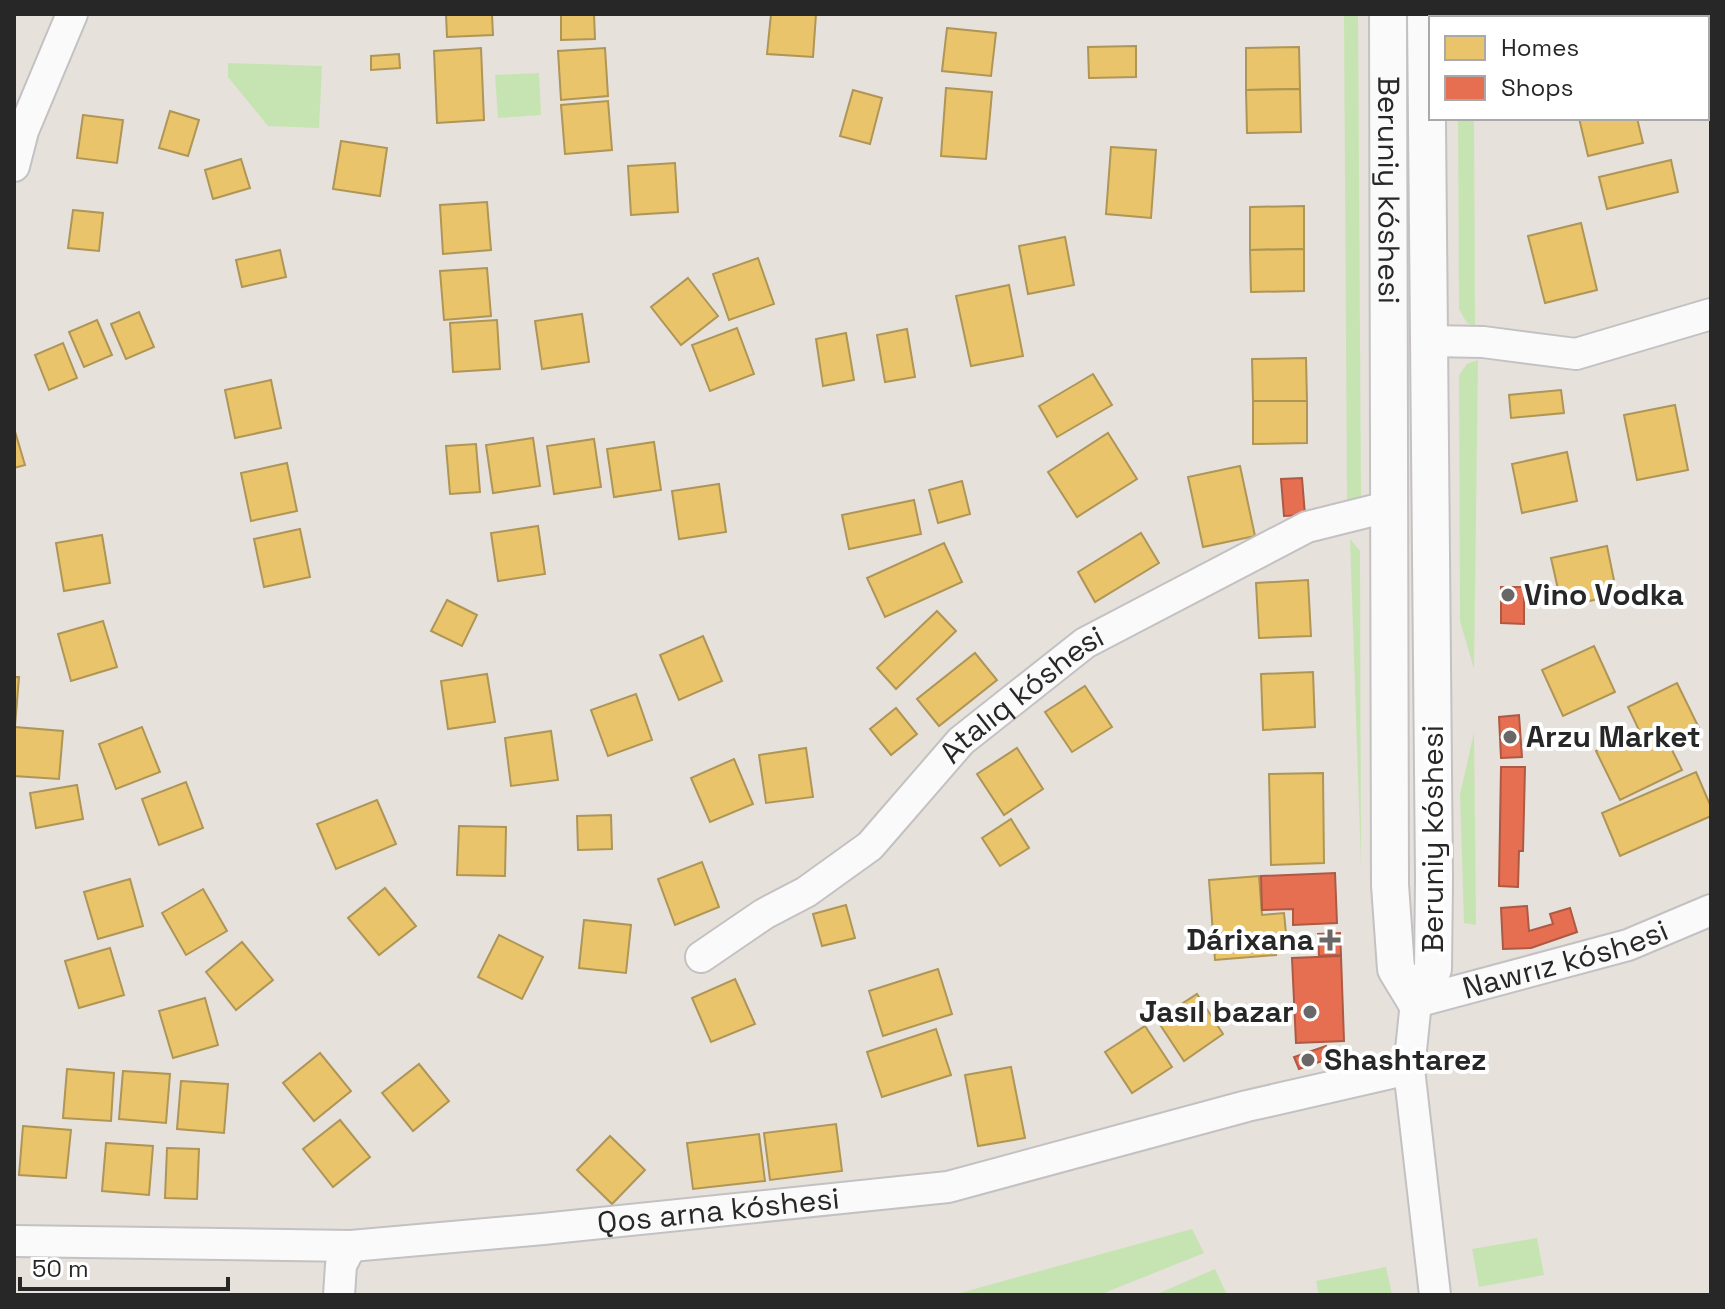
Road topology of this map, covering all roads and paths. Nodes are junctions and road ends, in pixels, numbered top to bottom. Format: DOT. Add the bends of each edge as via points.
graph roads {
  1 [pos="72,14"];
  2 [pos="1388,14"];
  3 [pos="1426,14"];
  4 [pos="14,166"];
  5 [pos="1711,314"];
  6 [pos="1430,341"];
  7 [pos="1391,506"];
  8 [pos="1711,910"];
  9 [pos="701,957"];
  10 [pos="1416,1002"];
  11 [pos="1409,1069"];
  12 [pos="14,1241"];
  13 [pos="351,1246"];
  14 [pos="339,1295"];
  15 [pos="1435,1295"];
  1 -- 4 [label="street" via="23,131"];
  2 -- 7 [label="street, Beruniy kóshesi"];
  3 -- 6 [label="street, Beruniy kóshesi"];
  5 -- 6 [label="street" via="1576,354"];
  6 -- 10 [label="street, Beruniy kóshesi" via="1433,969"];
  7 -- 9 [label="street, Atalıq kóshesi" via="1307,527 1085,643 961,741 870,846"];
  7 -- 10 [label="street, Beruniy kóshesi" via="1390,885 1396,969"];
  8 -- 10 [label="street, Nawrız kóshesi" via="1628,945"];
  10 -- 11 [label="street"];
  11 -- 13 [label="street, Qos arna kóshesi" via="1247,1106 948,1187"];
  11 -- 15 [label="street"];
  12 -- 13 [label="street, Qos arna kóshesi"];
  13 -- 14 [label="street" via="341,1265"];
}
